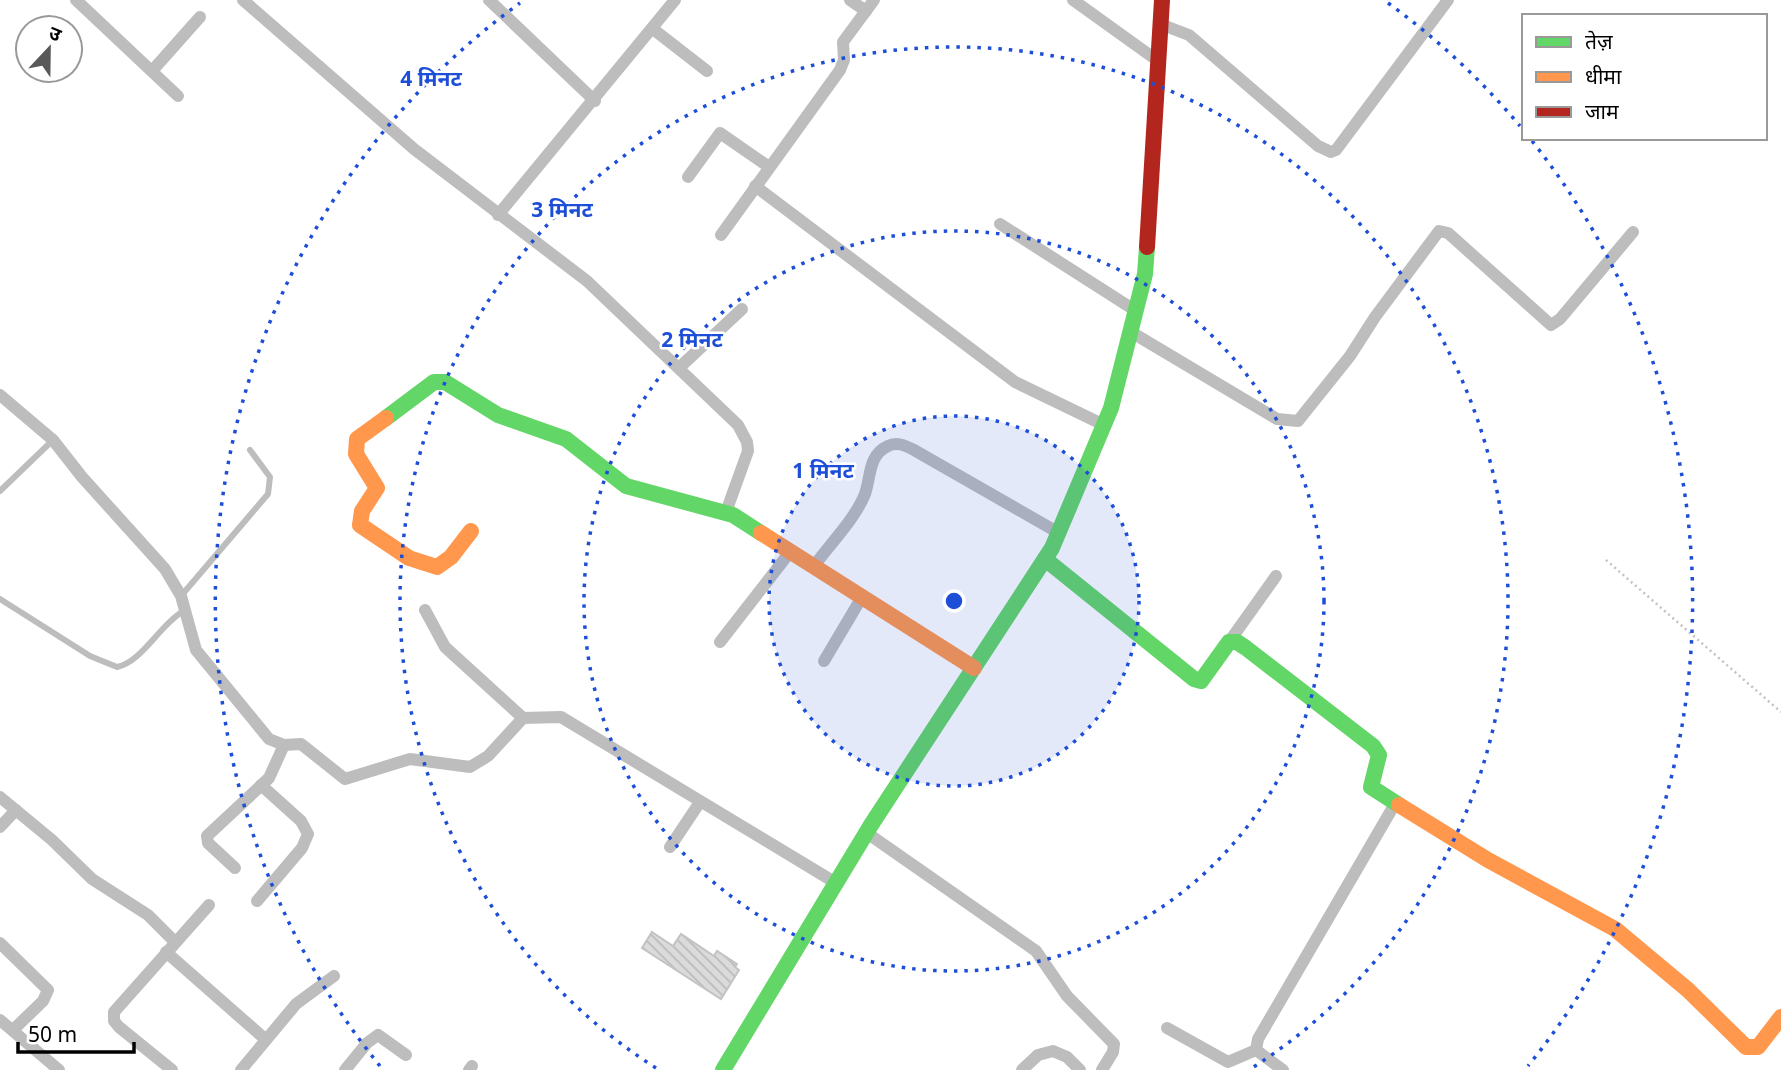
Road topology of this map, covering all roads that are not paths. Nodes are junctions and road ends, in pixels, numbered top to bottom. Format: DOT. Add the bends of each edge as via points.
graph roads {
  1 [pos="243,0"];
  2 [pos="489,0"];
  3 [pos="675,0"];
  4 [pos="850,0"];
  5 [pos="1073,0"];
  6 [pos="1162,0"];
  7 [pos="1448,0"];
  8 [pos="85,3"];
  9 [pos="870,5"];
  10 [pos="200,17"];
  11 [pos="1160,24"];
  12 [pos="653,29"];
  13 [pos="1158,61"];
  14 [pos="152,71"];
  15 [pos="707,71"];
  16 [pos="178,96"];
  17 [pos="595,101"];
  18 [pos="769,167"];
  19 [pos="688,177"];
  20 [pos="755,186"];
  21 [pos="498,215"];
  22 [pos="1000,224"];
  23 [pos="1633,232"];
  24 [pos="721,235"];
  25 [pos="741,309"];
  26 [pos="1136,311"];
  27 [pos="1130,332"];
  28 [pos="680,367"];
  29 [pos="0,395"];
  30 [pos="1104,425"];
  31 [pos="53,440"];
  32 [pos="250,450"];
  33 [pos="0,491"];
  34 [pos="726,512"];
  35 [pos="471,531"];
  36 [pos="1059,533"];
  37 [pos="790,552"];
  38 [pos="1045,559"];
  39 [pos="814,566"];
  40 [pos="1276,576"];
  41 [pos="181,596"];
  42 [pos="862,597"];
  43 [pos="0,599"];
  44 [pos="185,610"];
  45 [pos="425,610"];
  46 [pos="720,642"];
  47 [pos="1229,642"];
  48 [pos="824,661"];
  49 [pos="974,668"];
  50 [pos="523,718"];
  51 [pos="285,744"];
  52 [pos="261,785"];
  53 [pos="0,797"];
  54 [pos="700,802"];
  55 [pos="1396,802"];
  56 [pos="16,810"];
  57 [pos="0,827"];
  58 [pos="867,832"];
  59 [pos="670,847"];
  60 [pos="235,869"];
  61 [pos="836,883"];
  62 [pos="257,901"];
  63 [pos="209,905"];
  64 [pos="0,943"];
  65 [pos="170,947"];
  66 [pos="334,976"];
  67 [pos="1781,1017"];
  68 [pos="0,1020"];
  69 [pos="1167,1028"];
  70 [pos="13,1030"];
  71 [pos="265,1039"];
  72 [pos="1256,1051"];
  73 [pos="406,1055"];
  74 [pos="59,1070"];
  75 [pos="172,1070"];
  76 [pos="241,1070"];
  77 [pos="345,1070"];
  78 [pos="723,1070"];
  79 [pos="1022,1070"];
  80 [pos="1080,1070"];
  81 [pos="1102,1070"];
  82 [pos="1283,1070"];
  1 -- 21 [label="street" via="414,149"];
  2 -- 17 [label="street"];
  3 -- 12 [label="street"];
  4 -- 9 [label="street"];
  5 -- 13 [label="street"];
  6 -- 11 [label="street"];
  7 -- 11 [label="street" via="1331,152 1318,146 1189,35"];
  8 -- 14 [label="street"];
  9 -- 18 [label="street" via="843,42 840,70"];
  10 -- 14 [label="street"];
  11 -- 13 [label="street"];
  12 -- 15 [label="street"];
  12 -- 17 [label="street"];
  13 -- 26 [label="street" via="1145,274"];
  14 -- 16 [label="street"];
  17 -- 21 [label="street"];
  18 -- 19 [label="street" via="720,132"];
  18 -- 20 [label="street"];
  20 -- 24 [label="street"];
  20 -- 30 [label="street" via="1015,382"];
  21 -- 28 [label="street" via="587,281"];
  22 -- 26 [label="street"];
  23 -- 27 [label="street" via="1550,325 1448,233 1439,231 1298,421 1277,419"];
  25 -- 28 [label="street"];
  26 -- 27 [label="street"];
  27 -- 30 [label="street"];
  28 -- 34 [label="street" via="738,425 747,442 746,458"];
  29 -- 31 [label="street"];
  30 -- 36 [label="street"];
  31 -- 33 [label="lane"];
  31 -- 41 [label="street" via="144,543"];
  32 -- 41 [label="lane" via="270,477 268,494"];
  34 -- 35 [label="street" via="626,486 566,439 498,415 445,382 434,382 357,439 356,454 377,488 362,511 360,525 414,561 432,567 446,562"];
  34 -- 37 [label="street"];
  36 -- 38 [label="street"];
  36 -- 39 [label="street" via="898,443 877,454 865,493"];
  37 -- 39 [label="street"];
  37 -- 46 [label="street"];
  38 -- 47 [label="street" via="1194,679 1201,681 1207,676"];
  38 -- 49 [label="street"];
  39 -- 42 [label="street"];
  40 -- 47 [label="street"];
  41 -- 44 [label="street"];
  42 -- 48 [label="street"];
  42 -- 49 [label="street"];
  43 -- 44 [label="lane" via="90,656 117,667 131,662 171,618"];
  44 -- 51 [label="street" via="200,656 270,739"];
  45 -- 50 [label="street" via="445,647"];
  47 -- 55 [label="street" via="1247,648 1373,746 1379,755 1371,787"];
  49 -- 58 [label="street"];
  50 -- 51 [label="street" via="488,756 470,766 410,760 345,779 301,744"];
  50 -- 54 [label="street" via="561,717"];
  51 -- 52 [label="street"];
  52 -- 60 [label="street" via="207,836 208,843"];
  52 -- 62 [label="street" via="301,821 308,834 302,848"];
  53 -- 56 [label="street"];
  54 -- 59 [label="street"];
  54 -- 61 [label="street"];
  55 -- 67 [label="street" via="1615,929 1746,1046 1758,1047"];
  55 -- 72 [label="street" via="1258,1039"];
  56 -- 57 [label="street"];
  56 -- 65 [label="street" via="92,878 148,915"];
  58 -- 61 [label="street"];
  58 -- 81 [label="street" via="1036,951 1068,996 1114,1044"];
  61 -- 78 [label="street"];
  63 -- 65 [label="street"];
  64 -- 70 [label="street" via="48,990"];
  65 -- 71 [label="street"];
  65 -- 75 [label="street" via="113,1017"];
  66 -- 71 [label="street" via="301,999"];
  68 -- 70 [label="street"];
  69 -- 72 [label="street" via="1228,1062"];
  70 -- 74 [label="street"];
  71 -- 76 [label="street"];
  72 -- 82 [label="street"];
  73 -- 77 [label="street" via="378,1035"];
  79 -- 80 [label="street" via="1038,1055 1053,1051"];
}
